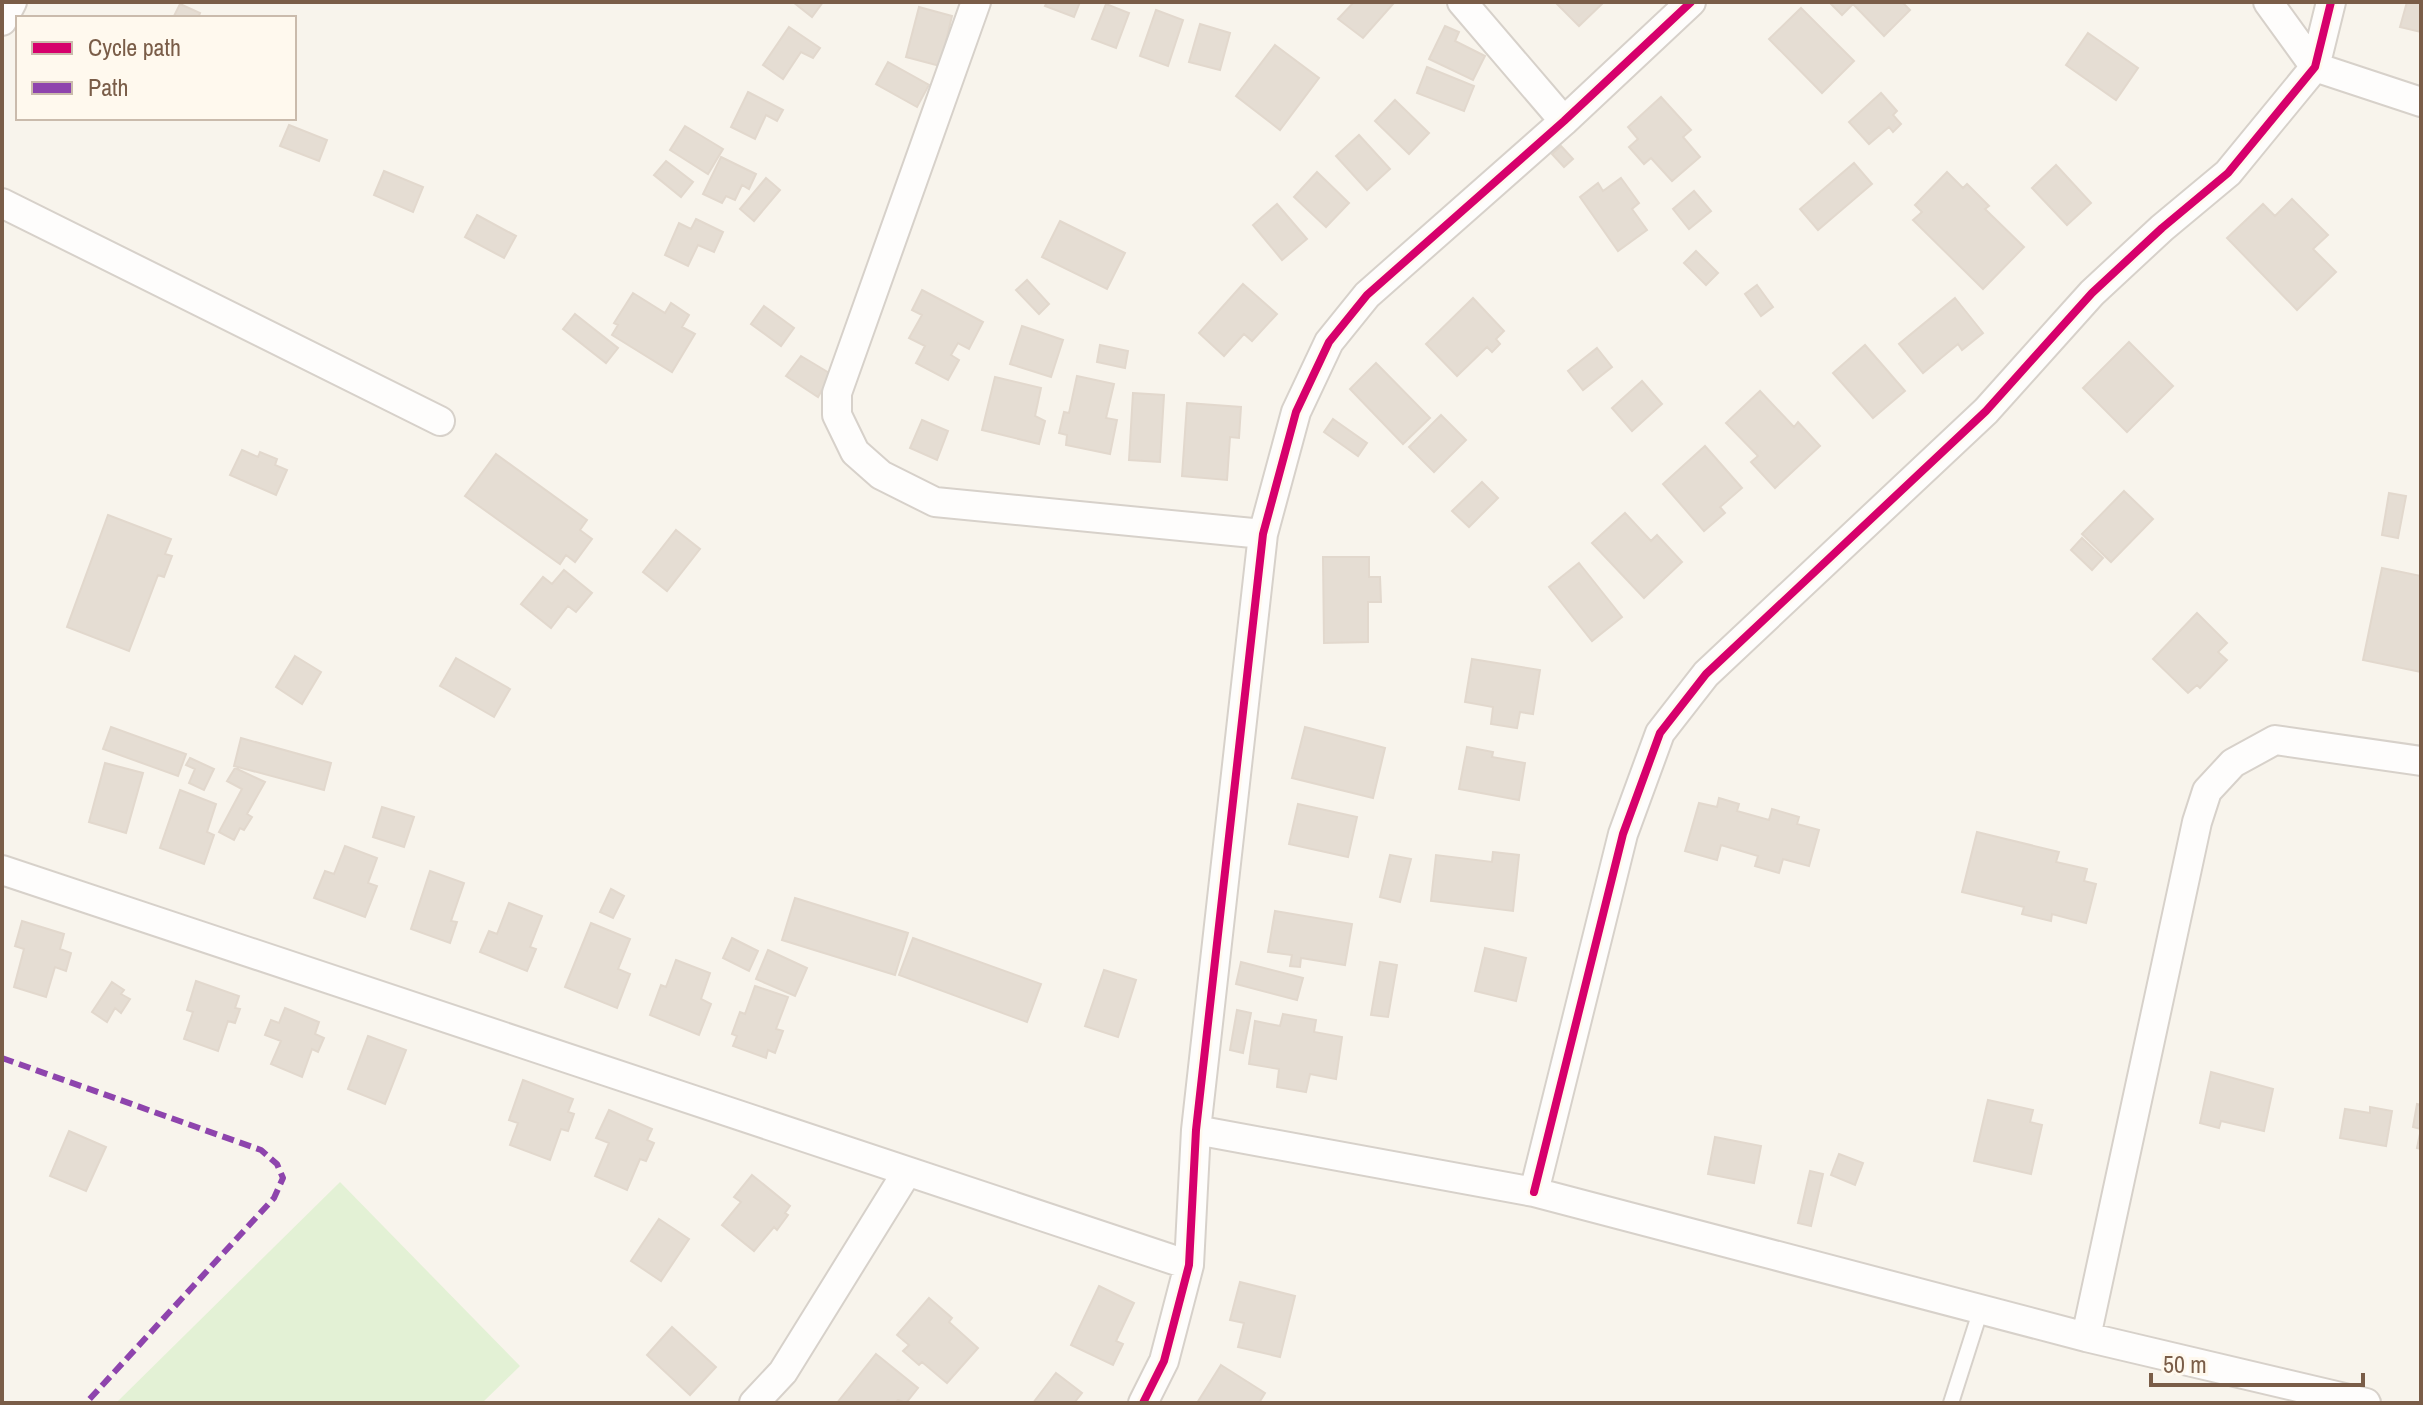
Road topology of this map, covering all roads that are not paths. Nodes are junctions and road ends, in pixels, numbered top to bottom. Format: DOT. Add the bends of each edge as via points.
graph roads {
  1 [pos="12,2"];
  2 [pos="976,2"];
  3 [pos="1462,2"];
  4 [pos="1691,2"];
  5 [pos="2268,2"];
  6 [pos="2331,2"];
  7 [pos="2,21"];
  8 [pos="2315,67"];
  9 [pos="2421,102"];
  10 [pos="1564,121"];
  11 [pos="2,203"];
  12 [pos="440,421"];
  13 [pos="1263,534"];
  14 [pos="2421,761"];
  15 [pos="2,870"];
  16 [pos="1196,1130"];
  17 [pos="907,1172"];
  18 [pos="1534,1192"];
  19 [pos="1189,1265"];
  20 [pos="1981,1309"];
  21 [pos="2086,1337"];
  22 [pos="754,1403"];
  23 [pos="1143,1403"];
  24 [pos="1951,1403"];
  25 [pos="2366,1403"];
  1 -- 7 [label="street"];
  2 -- 13 [label="street" via="837,393 837,415 855,452 881,475 935,502"];
  3 -- 10 [label="street"];
  4 -- 10 [label="street"];
  5 -- 8 [label="street"];
  6 -- 8 [label="street"];
  8 -- 9 [label="street"];
  8 -- 18 [label="street" via="2228,173 2092,293 1986,411 1706,674 1660,733 1623,834"];
  10 -- 13 [label="street" via="1367,295 1329,342 1296,412"];
  11 -- 12 [label="street"];
  13 -- 16 [label="street"];
  14 -- 21 [label="street" via="2275,740 2233,763 2207,791"];
  15 -- 17 [label="street"];
  16 -- 18 [label="street"];
  16 -- 19 [label="street"];
  17 -- 19 [label="street"];
  17 -- 22 [label="street" via="783,1372"];
  18 -- 20 [label="street"];
  19 -- 23 [label="street" via="1164,1361"];
  20 -- 21 [label="street"];
  20 -- 24 [label="lane"];
  21 -- 25 [label="street"];
}
